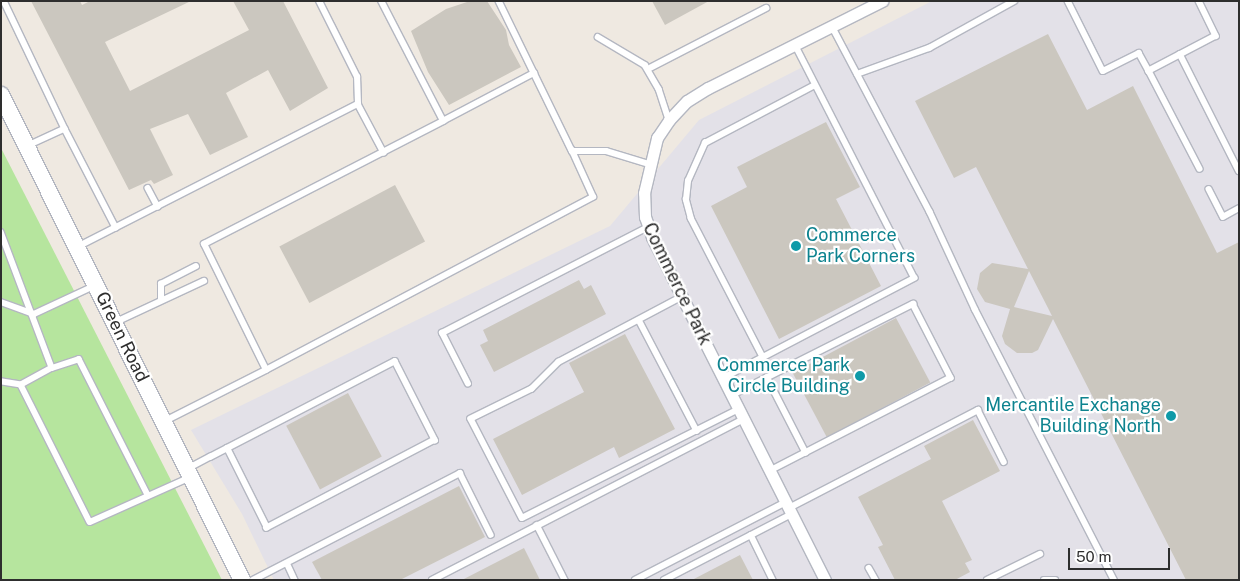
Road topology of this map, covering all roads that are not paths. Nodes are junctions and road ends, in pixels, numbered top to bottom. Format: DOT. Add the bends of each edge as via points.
graph roads {
  1 [pos="4,1"];
  2 [pos="319,1"];
  3 [pos="382,1"];
  4 [pos="499,1"];
  5 [pos="882,1"];
  6 [pos="1014,1"];
  7 [pos="1068,1"];
  8 [pos="1199,1"];
  9 [pos="766,8"];
  10 [pos="832,26"];
  11 [pos="598,38"];
  12 [pos="795,45"];
  13 [pos="1180,54"];
  14 [pos="648,69"];
  15 [pos="1149,70"];
  16 [pos="534,73"];
  17 [pos="857,74"];
  18 [pos="815,85"];
  19 [pos="1,95"];
  20 [pos="358,104"];
  21 [pos="669,120"];
  22 [pos="443,121"];
  23 [pos="65,129"];
  24 [pos="27,146"];
  25 [pos="572,151"];
  26 [pos="384,153"];
  27 [pos="648,164"];
  28 [pos="1200,169"];
  29 [pos="1239,171"];
  30 [pos="148,188"];
  31 [pos="1209,189"];
  32 [pos="158,207"];
  33 [pos="1239,208"];
  34 [pos="648,227"];
  35 [pos="116,228"];
  36 [pos="1,232"];
  37 [pos="77,248"];
  38 [pos="196,266"];
  39 [pos="204,281"];
  40 [pos="96,285"];
  41 [pos="682,297"];
  42 [pos="161,299"];
  43 [pos="1,302"];
  44 [pos="34,314"];
  45 [pos="639,320"];
  46 [pos="114,322"];
  47 [pos="763,358"];
  48 [pos="52,368"];
  49 [pos="266,370"];
  50 [pos="767,377"];
  51 [pos="723,378"];
  52 [pos="1,382"];
  53 [pos="468,384"];
  54 [pos="21,385"];
  55 [pos="732,395"];
  56 [pos="741,414"];
  57 [pos="164,422"];
  58 [pos="697,431"];
  59 [pos="227,448"];
  60 [pos="806,453"];
  61 [pos="1004,462"];
  62 [pos="770,471"];
  63 [pos="189,473"];
  64 [pos="148,495"];
  65 [pos="789,508"];
  66 [pos="537,526"];
  67 [pos="491,535"];
  68 [pos="751,535"];
  69 [pos="1040,554"];
  70 [pos="287,562"];
  71 [pos="869,568"];
  72 [pos="677,573"];
  73 [pos="242,580"];
  74 [pos="253,580"];
  75 [pos="296,580"];
  76 [pos="432,580"];
  77 [pos="565,580"];
  78 [pos="635,580"];
  79 [pos="664,580"];
  80 [pos="680,580"];
  81 [pos="773,580"];
  82 [pos="825,580"];
  83 [pos="876,580"];
  84 [pos="987,580"];
  85 [pos="1044,580"];
  86 [pos="1055,580"];
  87 [pos="1114,580"];
  1 -- 23 [label="lane"];
  2 -- 20 [label="lane" via="357,77"];
  3 -- 22 [label="lane"];
  4 -- 16 [label="lane"];
  5 -- 10 [label="street, Commerce Park"];
  6 -- 17 [label="lane" via="929,48"];
  7 -- 15 [label="lane" via="1103,70 1139,53"];
  8 -- 13 [label="lane" via="1216,36"];
  9 -- 14 [label="lane"];
  10 -- 12 [label="street, Commerce Park"];
  10 -- 17 [label="lane"];
  11 -- 14 [label="lane"];
  12 -- 18 [label="lane"];
  12 -- 21 [label="street, Commerce Park" via="708,88 688,101"];
  13 -- 15 [label="lane"];
  13 -- 29 [label="lane"];
  14 -- 21 [label="lane" via="659,89"];
  15 -- 28 [label="lane"];
  16 -- 22 [label="lane"];
  16 -- 25 [label="lane"];
  17 -- 87 [label="lane"];
  18 -- 47 [label="lane" via="706,143 688,181 686,200 691,219"];
  18 -- 47 [label="lane" via="914,278"];
  19 -- 24 [label="main road, Green Road"];
  20 -- 26 [label="lane"];
  20 -- 32 [label="lane"];
  21 -- 27 [label="street, Commerce Park"];
  22 -- 26 [label="lane"];
  23 -- 24 [label="lane"];
  23 -- 35 [label="lane"];
  24 -- 37 [label="main road, Green Road"];
  25 -- 27 [label="lane" via="606,151"];
  25 -- 49 [label="lane" via="593,197"];
  26 -- 49 [label="lane" via="204,244"];
  27 -- 34 [label="street, Commerce Park" via="644,193"];
  30 -- 32 [label="lane"];
  31 -- 33 [label="lane" via="1223,217"];
  32 -- 35 [label="lane"];
  34 -- 41 [label="street, Commerce Park"];
  34 -- 53 [label="lane" via="442,333"];
  35 -- 37 [label="lane"];
  36 -- 44 [label="lane"];
  37 -- 40 [label="main road, Green Road"];
  38 -- 42 [label="lane" via="161,284"];
  39 -- 42 [label="lane" via="169,299"];
  40 -- 44 [label="lane"];
  40 -- 46 [label="main road, Green Road"];
  41 -- 45 [label="lane"];
  41 -- 51 [label="street, Commerce Park"];
  42 -- 46 [label="lane"];
  43 -- 44 [label="lane"];
  44 -- 48 [label="lane"];
  45 -- 58 [label="lane"];
  45 -- 58 [label="lane" via="559,362 532,388 471,420 522,518"];
  46 -- 57 [label="main road, Green Road"];
  47 -- 51 [label="lane"];
  48 -- 54 [label="lane"];
  48 -- 64 [label="lane" via="79,359"];
  49 -- 57 [label="lane"];
  50 -- 55 [label="lane"];
  50 -- 60 [label="lane"];
  50 -- 60 [label="lane" via="913,304 952,378"];
  51 -- 55 [label="street, Commerce Park"];
  52 -- 54 [label="lane"];
  54 -- 64 [label="lane" via="90,522"];
  55 -- 56 [label="street, Commerce Park"];
  56 -- 58 [label="lane"];
  56 -- 62 [label="street, Commerce Park"];
  56 -- 66 [label="lane"];
  57 -- 63 [label="main road, Green Road"];
  59 -- 59 [label="lane" via="395,361 435,440 267,528"];
  59 -- 63 [label="lane"];
  60 -- 62 [label="lane"];
  61 -- 65 [label="lane" via="978,410"];
  62 -- 65 [label="street, Commerce Park"];
  63 -- 64 [label="lane"];
  63 -- 73 [label="main road, Green Road"];
  65 -- 68 [label="lane"];
  65 -- 78 [label="lane"];
  65 -- 82 [label="street, Commerce Park"];
  66 -- 76 [label="lane"];
  66 -- 77 [label="lane"];
  67 -- 70 [label="lane" via="460,473"];
  68 -- 72 [label="lane"];
  68 -- 81 [label="lane"];
  69 -- 84 [label="lane"];
  70 -- 74 [label="lane"];
  70 -- 75 [label="lane"];
  71 -- 83 [label="lane"];
  72 -- 79 [label="lane"];
  72 -- 80 [label="lane"];
  85 -- 86 [label="lane"];
}
